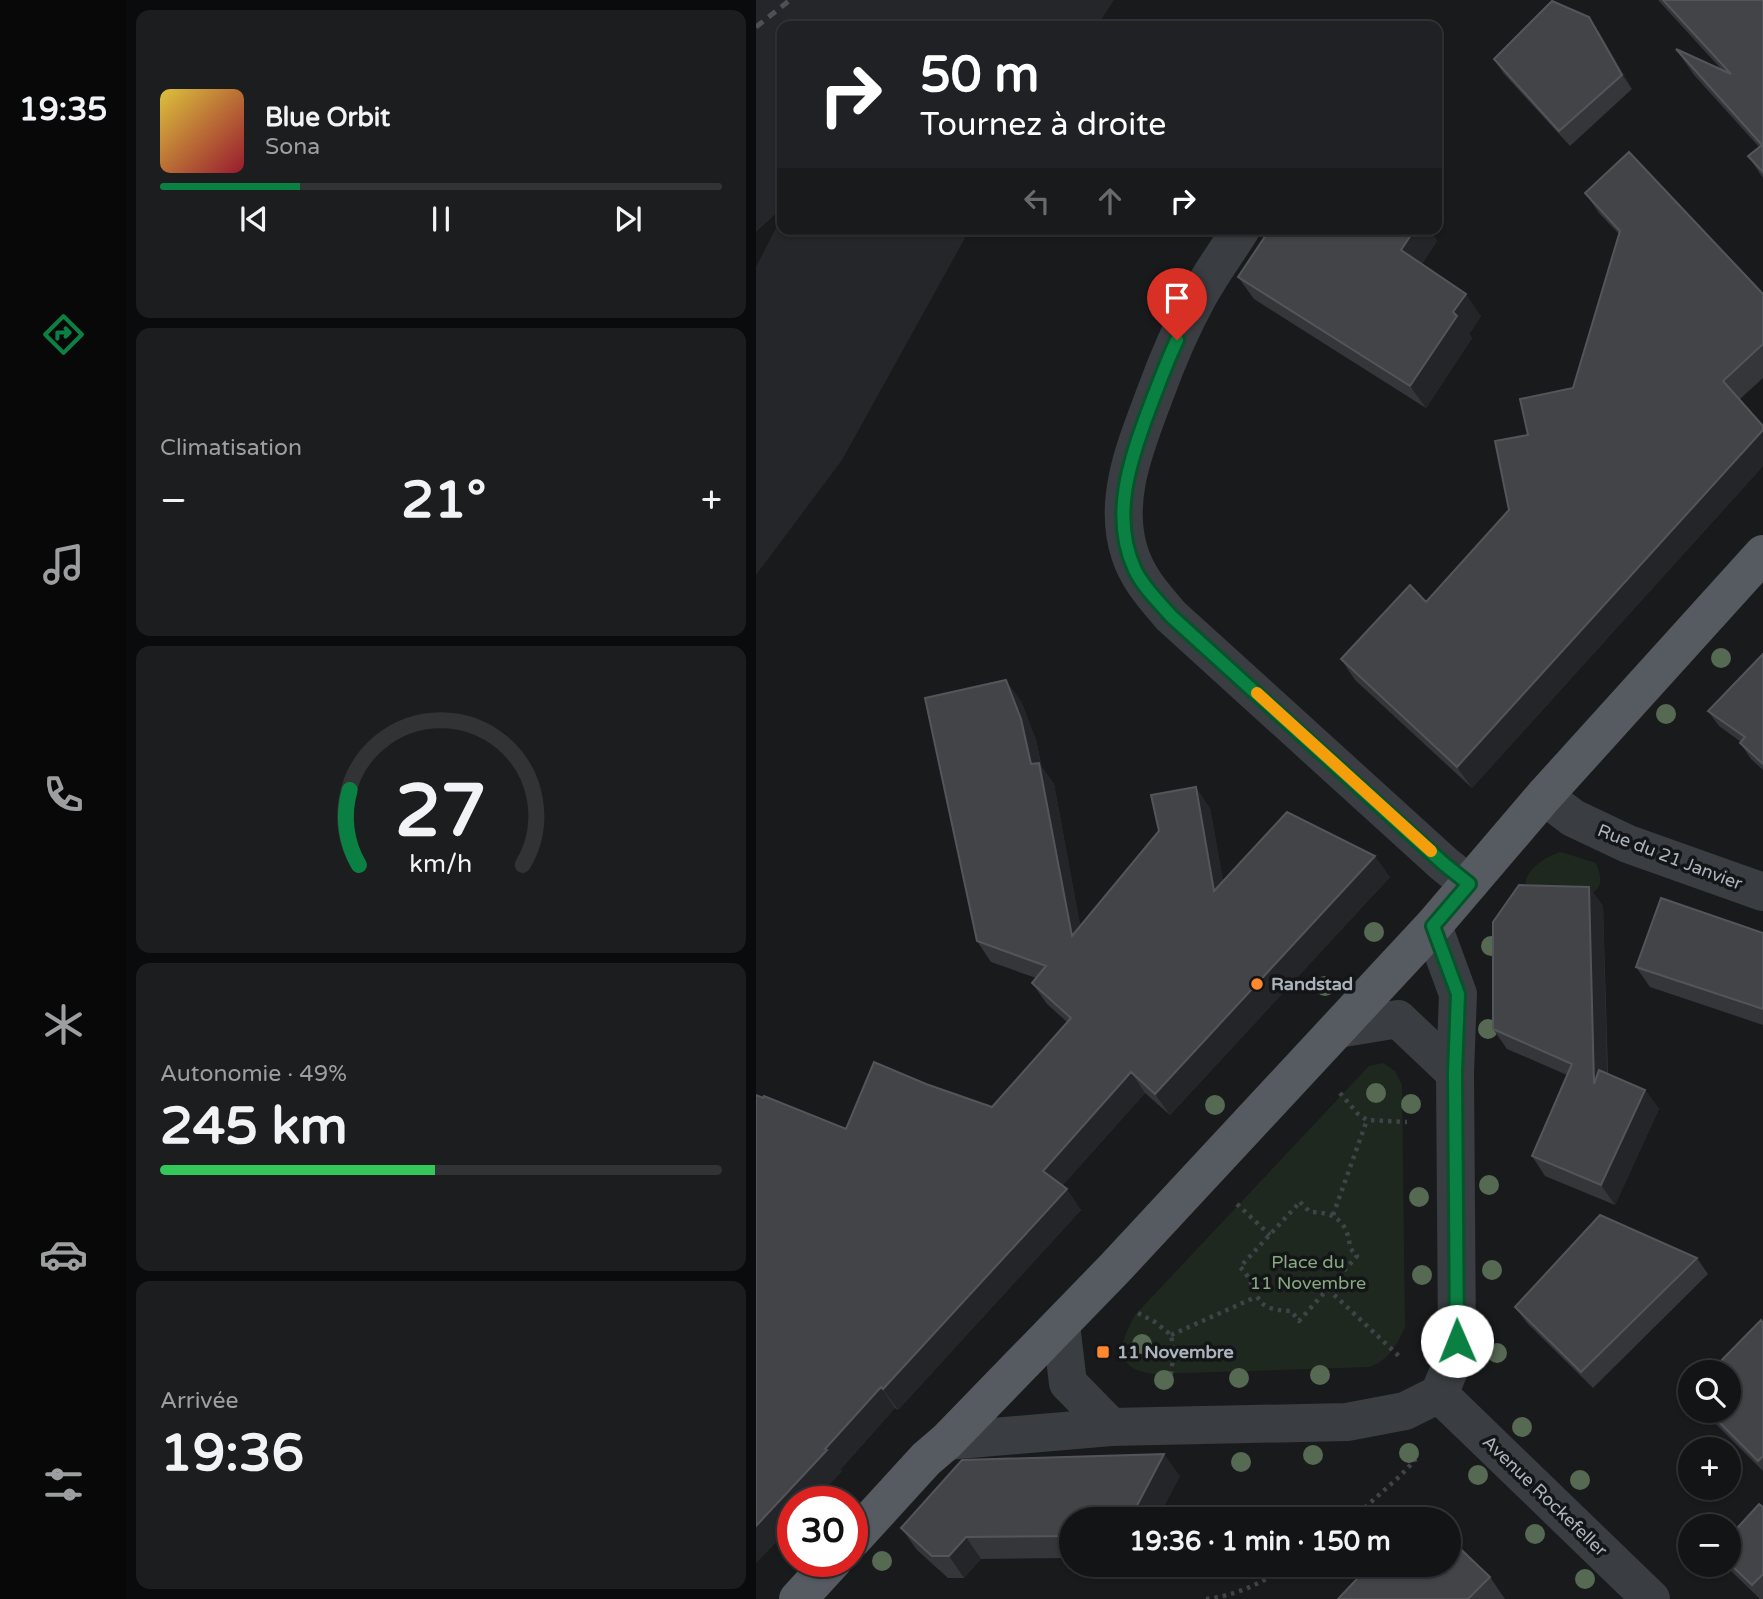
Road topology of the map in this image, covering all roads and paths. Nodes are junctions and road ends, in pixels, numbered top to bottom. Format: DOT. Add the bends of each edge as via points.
graph roads {
  1 [pos="1237,235"];
  2 [pos="1763,554"];
  3 [pos="1544,796"];
  4 [pos="1469,884"];
  5 [pos="1763,892"];
  6 [pos="1433,926"];
  7 [pos="1338,1029"];
  8 [pos="1455,1073"];
  9 [pos="1337,1089"];
  10 [pos="1367,1120"];
  11 [pos="1408,1122"];
  12 [pos="1234,1201"];
  13 [pos="1334,1215"];
  14 [pos="1270,1235"];
  15 [pos="1328,1289"];
  16 [pos="1256,1297"];
  17 [pos="1133,1310"];
  18 [pos="1061,1325"];
  19 [pos="1171,1335"];
  20 [pos="1402,1359"];
  21 [pos="1170,1385"];
  22 [pos="1439,1394"];
  23 [pos="1111,1427"];
  24 [pos="947,1441"];
  25 [pos="1416,1459"];
  26 [pos="1365,1507"];
  27 [pos="868,1522"];
  28 [pos="818,1577"];
  29 [pos="1269,1577"];
  30 [pos="798,1599"];
  31 [pos="1206,1599"];
  32 [pos="1651,1599"];
  1 -- 4 [label="street" via="1198,296 1143,425 1123,505 1129,552 1136,571 1171,616"];
  2 -- 3 [label="main road"];
  3 -- 4 [label="main road"];
  3 -- 5 [label="street, Rue du 21 Janvier" via="1573,818 1628,844"];
  4 -- 6 [label="main road"];
  6 -- 7 [label="main road"];
  6 -- 8 [label="street" via="1458,994"];
  7 -- 8 [label="street" via="1398,1019"];
  7 -- 18 [label="main road"];
  8 -- 22 [label="street" via="1457,1341"];
  9 -- 10 [label="path"];
  10 -- 11 [label="path"];
  10 -- 13 [label="path"];
  12 -- 14 [label="path"];
  13 -- 14 [label="path" via="1310,1212 1300,1202"];
  13 -- 15 [label="path" via="1357,1256"];
  14 -- 16 [label="path" via="1240,1267 1249,1276"];
  15 -- 16 [label="path" via="1299,1321 1291,1311 1277,1310"];
  15 -- 20 [label="path"];
  16 -- 19 [label="path"];
  17 -- 19 [label="path"];
  18 -- 23 [label="street" via="1069,1383"];
  18 -- 24 [label="main road"];
  19 -- 21 [label="path"];
  22 -- 23 [label="street" via="1405,1411 1347,1422"];
  22 -- 32 [label="street, Avenue Rockefeller"];
  23 -- 24 [label="street"];
  24 -- 27 [label="main road"];
  25 -- 26 [label="path"];
  28 -- 30 [label="main road"];
  29 -- 31 [label="path" via="1226,1597"];
}
